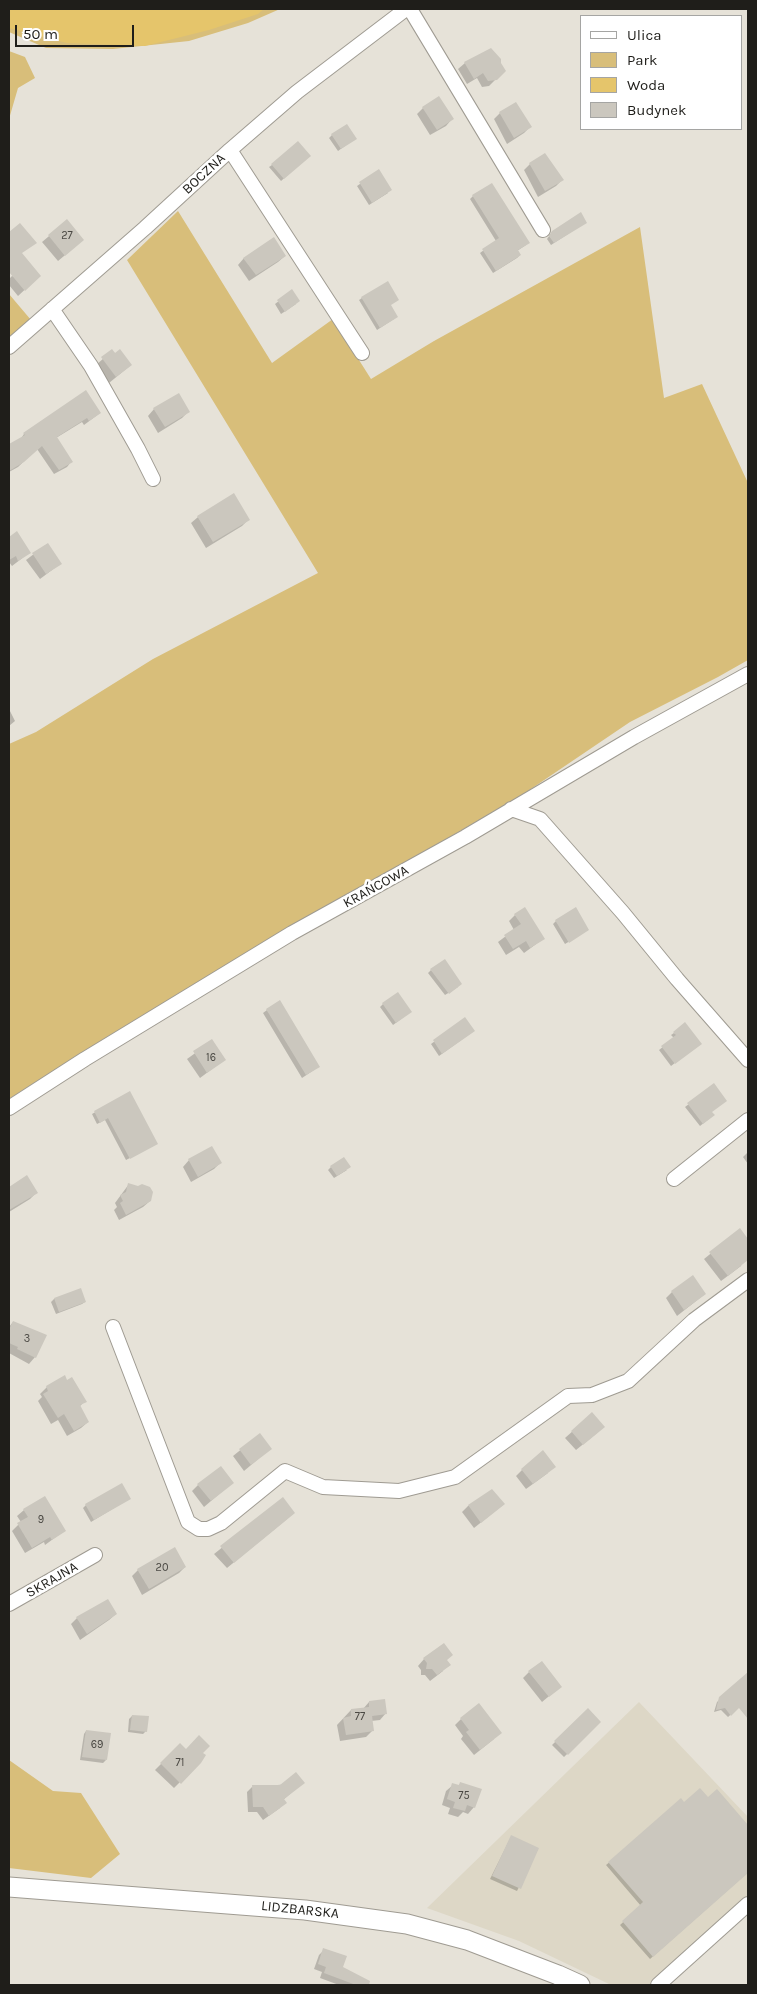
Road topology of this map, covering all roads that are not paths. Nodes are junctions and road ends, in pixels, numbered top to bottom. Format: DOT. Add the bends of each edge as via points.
graph roads {
  1 [pos="408,9"];
  2 [pos="230,150"];
  3 [pos="543,230"];
  4 [pos="52,309"];
  5 [pos="9,347"];
  6 [pos="362,353"];
  7 [pos="153,479"];
  8 [pos="748,674"];
  9 [pos="511,809"];
  10 [pos="748,1060"];
  11 [pos="9,1108"];
  12 [pos="748,1120"];
  13 [pos="674,1179"];
  14 [pos="748,1280"];
  15 [pos="112,1327"];
  16 [pos="95,1555"];
  17 [pos="9,1604"];
  18 [pos="9,1887"];
  19 [pos="748,1904"];
  20 [pos="580,1985"];
  21 [pos="658,1985"];
  1 -- 2 [label="street, BOCZNA" via="297,92"];
  1 -- 3 [label="street"];
  2 -- 4 [label="street, BOCZNA"];
  2 -- 6 [label="street"];
  4 -- 5 [label="street, BOCZNA"];
  4 -- 7 [label="street" via="91,366"];
  8 -- 9 [label="street, KRAŃCOWA"];
  9 -- 10 [label="street" via="540,818"];
  9 -- 11 [label="street, KRAŃCOWA" via="292,933"];
  12 -- 13 [label="street"];
  14 -- 15 [label="street" via="694,1320 628,1381 592,1395 568,1396 455,1477 399,1491 323,1487 285,1471 208,1530 188,1522"];
  16 -- 17 [label="street, SKRAJNA"];
  18 -- 20 [label="main road, LIDZBARSKA" via="305,1910 407,1924 467,1940"];
  19 -- 21 [label="street"];
}
